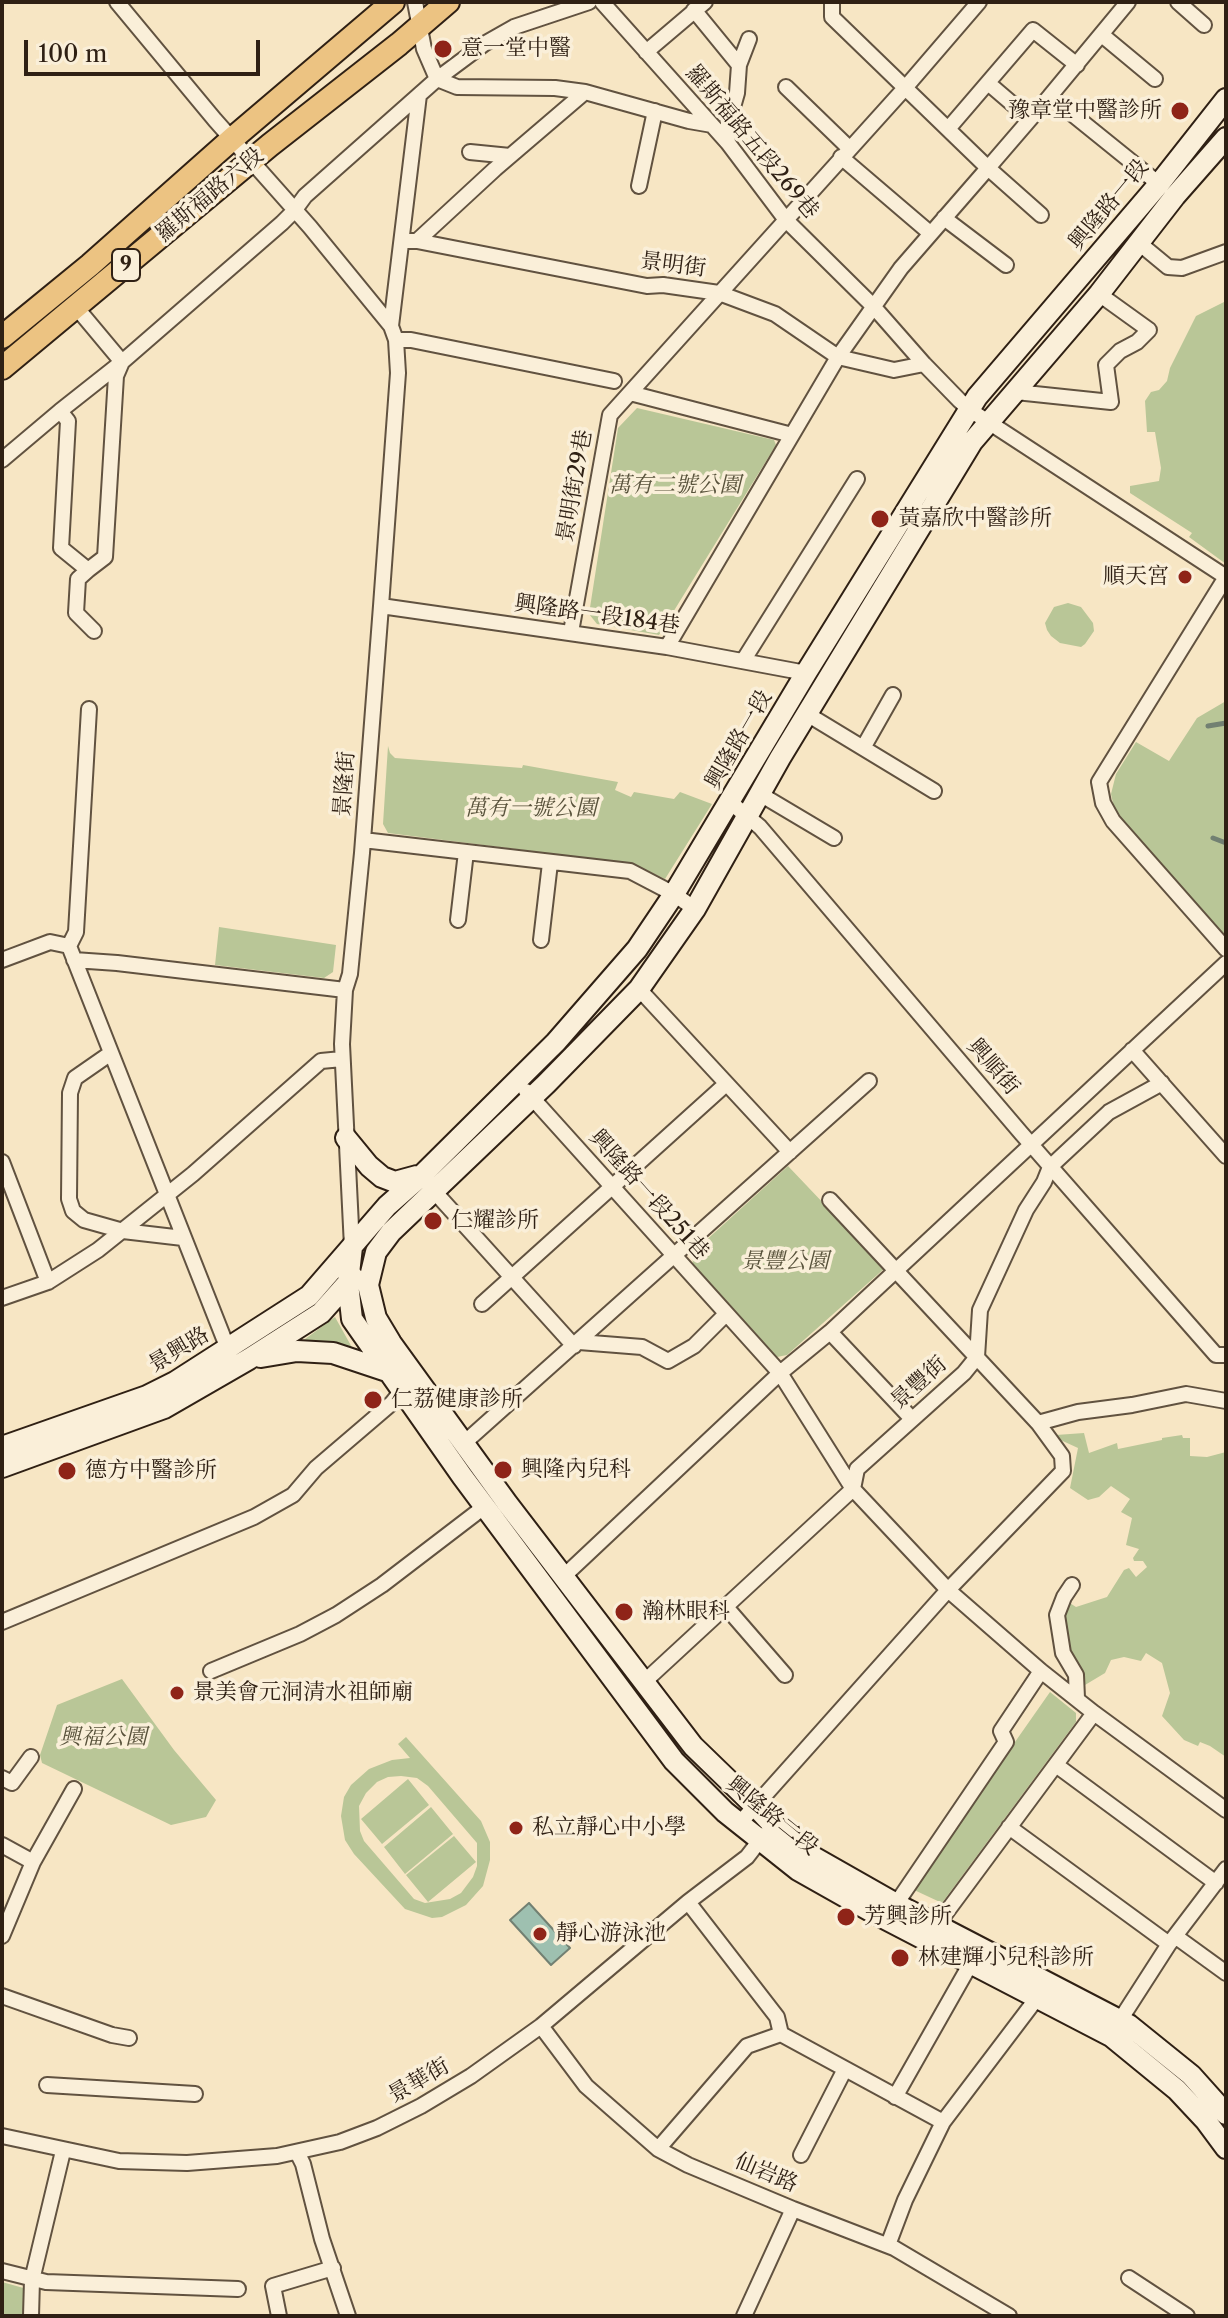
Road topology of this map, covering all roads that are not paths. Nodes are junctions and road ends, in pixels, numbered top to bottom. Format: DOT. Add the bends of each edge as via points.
graph roads {
  1 [pos="117,2"];
  2 [pos="393,2"];
  3 [pos="415,2"];
  4 [pos="448,2"];
  5 [pos="589,2"];
  6 [pos="602,2"];
  7 [pos="832,2"];
  8 [pos="979,2"];
  9 [pos="1178,2"];
  10 [pos="1121,5"];
  11 [pos="700,6"];
  12 [pos="420,25"];
  13 [pos="1204,25"];
  14 [pos="1102,35"];
  15 [pos="749,39"];
  16 [pos="646,52"];
  17 [pos="739,65"];
  18 [pos="1077,65"];
  19 [pos="437,79"];
  20 [pos="1155,79"];
  21 [pos="988,83"];
  22 [pos="786,87"];
  23 [pos="905,88"];
  24 [pos="585,92"];
  25 [pos="419,95"];
  26 [pos="1050,96"];
  27 [pos="1226,99"];
  28 [pos="655,111"];
  29 [pos="1030,119"];
  30 [pos="1208,121"];
  31 [pos="712,125"];
  32 [pos="948,129"];
  33 [pos="1226,138"];
  34 [pos="232,139"];
  35 [pos="728,143"];
  36 [pos="470,152"];
  37 [pos="845,152"];
  38 [pos="510,156"];
  39 [pos="251,162"];
  40 [pos="988,168"];
  41 [pos="1159,184"];
  42 [pos="639,186"];
  43 [pos="294,211"];
  44 [pos="1041,215"];
  45 [pos="944,218"];
  46 [pos="786,220"];
  47 [pos="930,233"];
  48 [pos="409,241"];
  49 [pos="1139,243"];
  50 [pos="1226,252"];
  51 [pos="1006,265"];
  52 [pos="719,293"];
  53 [pos="1099,294"];
  54 [pos="873,306"];
  55 [pos="76,307"];
  56 [pos="394,333"];
  57 [pos="2,337"];
  58 [pos="838,357"];
  59 [pos="122,362"];
  60 [pos="924,364"];
  61 [pos="2,368"];
  62 [pos="614,381"];
  63 [pos="1016,392"];
  64 [pos="630,393"];
  65 [pos="970,410"];
  66 [pos="60,411"];
  67 [pos="990,422"];
  68 [pos="792,435"];
  69 [pos="2,460"];
  70 [pos="857,479"];
  71 [pos="88,570"];
  72 [pos="1226,577"];
  73 [pos="381,606"];
  74 [pos="94,631"];
  75 [pos="571,632"];
  76 [pos="667,647"];
  77 [pos="743,661"];
  78 [pos="806,673"];
  79 [pos="893,695"];
  80 [pos="89,709"];
  81 [pos="807,714"];
  82 [pos="863,748"];
  83 [pos="934,791"];
  84 [pos="760,794"];
  85 [pos="730,802"];
  86 [pos="747,817"];
  87 [pos="834,838"];
  88 [pos="363,840"];
  89 [pos="466,852"];
  90 [pos="550,863"];
  91 [pos="674,894"];
  92 [pos="695,909"];
  93 [pos="458,920"];
  94 [pos="541,940"];
  95 [pos="1226,949"];
  96 [pos="72,953"];
  97 [pos="2,960"];
  98 [pos="1226,963"];
  99 [pos="639,989"];
  100 [pos="345,990"];
  101 [pos="1132,1050"];
  102 [pos="111,1053"];
  103 [pos="342,1059"];
  104 [pos="869,1081"];
  105 [pos="1162,1083"];
  106 [pos="726,1084"];
  107 [pos="525,1089"];
  108 [pos="346,1138"];
  109 [pos="1031,1144"];
  110 [pos="790,1152"];
  111 [pos="1226,1156"];
  112 [pos="2,1162"];
  113 [pos="1050,1167"];
  114 [pos="427,1183"];
  115 [pos="610,1187"];
  116 [pos="166,1195"];
  117 [pos="830,1200"];
  118 [pos="123,1231"];
  119 [pos="183,1238"];
  120 [pos="352,1247"];
  121 [pos="674,1256"];
  122 [pos="897,1270"];
  123 [pos="512,1278"];
  124 [pos="359,1279"];
  125 [pos="48,1282"];
  126 [pos="2,1298"];
  127 [pos="482,1304"];
  128 [pos="726,1314"];
  129 [pos="830,1332"];
  130 [pos="577,1344"];
  131 [pos="228,1349"];
  132 [pos="1226,1355"];
  133 [pos="977,1357"];
  134 [pos="249,1359"];
  135 [pos="387,1371"];
  136 [pos="780,1373"];
  137 [pos="401,1392"];
  138 [pos="1226,1401"];
  139 [pos="912,1419"];
  140 [pos="1038,1423"];
  141 [pos="463,1444"];
  142 [pos="2,1447"];
  143 [pos="2,1467"];
  144 [pos="853,1489"];
  145 [pos="484,1507"];
  146 [pos="563,1577"];
  147 [pos="1072,1585"];
  148 [pos="948,1590"];
  149 [pos="726,1607"];
  150 [pos="2,1622"];
  151 [pos="211,1671"];
  152 [pos="1041,1671"];
  153 [pos="785,1675"];
  154 [pos="644,1682"];
  155 [pos="1077,1698"];
  156 [pos="1094,1713"];
  157 [pos="31,1757"];
  158 [pos="1056,1765"];
  159 [pos="2,1778"];
  160 [pos="74,1789"];
  161 [pos="756,1807"];
  162 [pos="1226,1810"];
  163 [pos="739,1824"];
  164 [pos="1009,1827"];
  165 [pos="766,1833"];
  166 [pos="2,1845"];
  167 [pos="33,1862"];
  168 [pos="1226,1870"];
  169 [pos="1216,1883"];
  170 [pos="688,1902"];
  171 [pos="896,1904"];
  172 [pos="937,1925"];
  173 [pos="2,1934"];
  174 [pos="1172,1940"];
  175 [pos="971,1963"];
  176 [pos="1226,1973"];
  177 [pos="2,1996"];
  178 [pos="1037,1998"];
  179 [pos="541,2026"];
  180 [pos="1115,2028"];
  181 [pos="781,2034"];
  182 [pos="129,2038"];
  183 [pos="845,2069"];
  184 [pos="47,2085"];
  185 [pos="195,2094"];
  186 [pos="895,2097"];
  187 [pos="1226,2114"];
  188 [pos="943,2122"];
  189 [pos="2,2136"];
  190 [pos="1226,2148"];
  191 [pos="658,2149"];
  192 [pos="63,2151"];
  193 [pos="297,2152"];
  194 [pos="801,2155"];
  195 [pos="793,2209"];
  196 [pos="888,2245"];
  197 [pos="333,2268"];
  198 [pos="2,2271"];
  199 [pos="1129,2278"];
  200 [pos="32,2280"];
  201 [pos="238,2289"];
  202 [pos="31,2316"];
  203 [pos="279,2316"];
  204 [pos="348,2316"];
  205 [pos="744,2316"];
  206 [pos="1009,2316"];
  207 [pos="1187,2316"];
  1 -- 34 [label="street"];
  2 -- 34 [label="main road, 羅斯福路六段 / 9"];
  3 -- 12 [label="street"];
  4 -- 12 [label="main road, 9"];
  5 -- 19 [label="street" via="514,27"];
  6 -- 16 [label="street, 羅斯福路五段269巷"];
  7 -- 23 [label="street" via="832,17"];
  8 -- 23 [label="street, 景明街29巷"];
  9 -- 13 [label="street"];
  10 -- 14 [label="street"];
  11 -- 16 [label="street"];
  11 -- 17 [label="street"];
  12 -- 19 [label="street"];
  12 -- 39 [label="main road, 羅斯福路六段 / 9"];
  14 -- 18 [label="street"];
  14 -- 20 [label="street"];
  15 -- 17 [label="street"];
  16 -- 31 [label="street, 羅斯福路五段269巷"];
  17 -- 35 [label="street"];
  18 -- 21 [label="street" via="1033,30"];
  18 -- 26 [label="street"];
  19 -- 24 [label="street" via="457,87"];
  19 -- 25 [label="street"];
  21 -- 29 [label="street"];
  21 -- 32 [label="street"];
  22 -- 37 [label="street"];
  23 -- 32 [label="street"];
  23 -- 37 [label="street, 景明街29巷"];
  24 -- 28 [label="street"];
  24 -- 38 [label="street"];
  25 -- 43 [label="street"];
  25 -- 48 [label="street, 景隆街"];
  26 -- 29 [label="street"];
  26 -- 41 [label="street"];
  27 -- 30 [label="main road, 興隆路一段"];
  28 -- 31 [label="street"];
  28 -- 42 [label="street"];
  29 -- 40 [label="street"];
  30 -- 33 [label="street"];
  30 -- 41 [label="main road, 興隆路一段"];
  31 -- 35 [label="street, 羅斯福路五段269巷"];
  32 -- 40 [label="street"];
  33 -- 49 [label="main road, 興隆路一段"];
  34 -- 39 [label="street"];
  34 -- 57 [label="main road, 羅斯福路六段 / 9"];
  35 -- 46 [label="street, 羅斯福路五段269巷"];
  36 -- 38 [label="street"];
  37 -- 46 [label="street, 景明街29巷"];
  37 -- 47 [label="street"];
  38 -- 48 [label="street"];
  39 -- 43 [label="street"];
  39 -- 55 [label="main road, 羅斯福路六段 / 9"];
  40 -- 44 [label="street"];
  40 -- 45 [label="street"];
  41 -- 65 [label="main road, 興隆路一段"];
  43 -- 56 [label="street"];
  43 -- 59 [label="street"];
  45 -- 47 [label="street"];
  45 -- 51 [label="street"];
  46 -- 52 [label="street, 景明街29巷"];
  46 -- 54 [label="street, 羅斯福路五段269巷"];
  47 -- 54 [label="street"];
  48 -- 52 [label="street, 景明街" via="647,286"];
  48 -- 56 [label="street, 景隆街"];
  49 -- 50 [label="street" via="1168,267 1182,268"];
  49 -- 53 [label="main road, 興隆路一段"];
  52 -- 58 [label="street, 景明街" via="775,314"];
  52 -- 64 [label="street, 景明街29巷"];
  53 -- 63 [label="main road, 興隆路一段"];
  53 -- 63 [label="street" via="1149,330 1106,365 1116,402"];
  54 -- 58 [label="street"];
  54 -- 60 [label="street"];
  55 -- 59 [label="street"];
  55 -- 61 [label="main road, 羅斯福路六段 / 9"];
  56 -- 62 [label="street"];
  56 -- 73 [label="street, 景隆街" via="398,373"];
  58 -- 60 [label="street, 景明街" via="894,370"];
  58 -- 68 [label="street"];
  59 -- 66 [label="street"];
  59 -- 71 [label="street" via="116,376 105,557"];
  60 -- 65 [label="street"];
  63 -- 67 [label="main road, 興隆路一段"];
  64 -- 68 [label="street"];
  64 -- 75 [label="street, 景明街29巷" via="610,415"];
  65 -- 67 [label="street"];
  65 -- 78 [label="main road, 興隆路一段"];
  66 -- 69 [label="street"];
  66 -- 71 [label="street" via="68,421 61,548"];
  67 -- 72 [label="street"];
  67 -- 81 [label="main road, 興隆路一段" via="972,442"];
  68 -- 76 [label="street"];
  70 -- 77 [label="street"];
  71 -- 74 [label="street" via="78,579 76,613"];
  72 -- 95 [label="street" via="1099,782 1113,821"];
  73 -- 75 [label="street, 興隆路一段184巷"];
  73 -- 88 [label="street, 景隆街"];
  75 -- 76 [label="street, 興隆路一段184巷"];
  76 -- 77 [label="street, 興隆路一段184巷"];
  77 -- 78 [label="street, 興隆路一段184巷"];
  78 -- 85 [label="main road, 興隆路一段"];
  79 -- 82 [label="street"];
  80 -- 96 [label="street"];
  81 -- 82 [label="street"];
  81 -- 84 [label="main road, 興隆路一段"];
  82 -- 83 [label="street"];
  84 -- 86 [label="main road, 興隆路一段"];
  84 -- 87 [label="street"];
  85 -- 86 [label="street, 興順街"];
  85 -- 91 [label="main road, 興隆路一段"];
  86 -- 92 [label="main road, 興隆路一段"];
  86 -- 109 [label="street, 興順街"];
  88 -- 89 [label="street"];
  88 -- 100 [label="street, 景隆街"];
  89 -- 90 [label="street"];
  89 -- 93 [label="street"];
  90 -- 91 [label="street" via="630,871"];
  90 -- 94 [label="street"];
  91 -- 92 [label="street"];
  91 -- 107 [label="main road, 興隆路一段"];
  92 -- 99 [label="main road, 興隆路一段"];
  96 -- 97 [label="street" via="50,942"];
  96 -- 100 [label="street"];
  96 -- 102 [label="street"];
  98 -- 101 [label="street"];
  99 -- 106 [label="street"];
  99 -- 107 [label="main road, 興隆路一段"];
  100 -- 103 [label="street, 景隆街"];
  101 -- 105 [label="street"];
  101 -- 109 [label="street"];
  102 -- 116 [label="street"];
  102 -- 118 [label="street" via="75,1078 70,1093 69,1199 84,1220"];
  103 -- 108 [label="street, 景隆街"];
  103 -- 116 [label="street" via="321,1061"];
  104 -- 110 [label="street"];
  105 -- 111 [label="street"];
  105 -- 113 [label="street, 景豐街" via="1109,1112"];
  106 -- 110 [label="street"];
  106 -- 115 [label="street"];
  107 -- 114 [label="main road, 興隆路一段"];
  107 -- 115 [label="street, 興隆路一段251巷"];
  108 -- 114 [label="main road" via="382,1177"];
  108 -- 120 [label="street, 景隆街"];
  109 -- 113 [label="street, 興順街"];
  109 -- 122 [label="street"];
  110 -- 121 [label="street"];
  112 -- 125 [label="street"];
  113 -- 132 [label="street, 興順街" via="1216,1355"];
  113 -- 133 [label="street, 景豐街" via="980,1310"];
  114 -- 120 [label="main road, 興隆路一段" via="387,1206"];
  114 -- 123 [label="street"];
  114 -- 124 [label="main road, 興隆路一段"];
  115 -- 121 [label="street, 興隆路一段251巷"];
  115 -- 123 [label="street"];
  116 -- 118 [label="street"];
  116 -- 119 [label="street"];
  117 -- 122 [label="street"];
  118 -- 119 [label="street"];
  118 -- 125 [label="street"];
  119 -- 131 [label="street"];
  120 -- 124 [label="main road"];
  120 -- 131 [label="main road, 景興路" via="309,1296"];
  121 -- 128 [label="street, 興隆路一段251巷"];
  121 -- 130 [label="street"];
  122 -- 129 [label="street"];
  122 -- 133 [label="street"];
  123 -- 127 [label="street"];
  123 -- 130 [label="street"];
  124 -- 134 [label="main road, 景興路" via="321,1313"];
  124 -- 135 [label="main road, 興隆路一段" via="352,1319"];
  124 -- 141 [label="main road, 興隆路二段" via="376,1318"];
  125 -- 126 [label="street"];
  128 -- 130 [label="street" via="694,1346 668,1361 642,1347"];
  128 -- 136 [label="street, 興隆路一段251巷"];
  129 -- 136 [label="street"];
  129 -- 139 [label="street"];
  130 -- 141 [label="street"];
  131 -- 142 [label="main road, 景興路" via="147,1396"];
  133 -- 139 [label="street, 景豐街"];
  133 -- 140 [label="street"];
  134 -- 135 [label="main road" via="297,1351 333,1353"];
  134 -- 143 [label="main road, 景興路" via="153,1413"];
  135 -- 137 [label="main road, 興隆路一段"];
  136 -- 144 [label="street, 興隆路一段251巷"];
  136 -- 146 [label="street"];
  137 -- 145 [label="main road, 興隆路二段"];
  137 -- 150 [label="street" via="293,1495 254,1517"];
  138 -- 140 [label="street" via="1186,1394"];
  139 -- 144 [label="street, 景豐街" via="857,1469"];
  140 -- 148 [label="street" via="1062,1456 1063,1471"];
  141 -- 146 [label="main road, 興隆路二段"];
  144 -- 148 [label="street, 興隆路一段251巷"];
  144 -- 149 [label="street, 景豐街"];
  145 -- 151 [label="street" via="336,1615"];
  145 -- 163 [label="main road, 興隆路二段" via="674,1761"];
  146 -- 154 [label="main road, 興隆路二段"];
  147 -- 155 [label="street" via="1057,1615 1063,1653 1076,1675"];
  148 -- 152 [label="street, 興隆路一段251巷"];
  148 -- 161 [label="street"];
  149 -- 153 [label="street"];
  149 -- 154 [label="street, 景豐街"];
  152 -- 155 [label="street, 興隆路一段251巷"];
  152 -- 171 [label="street" via="1001,1731 1006,1742"];
  154 -- 161 [label="main road, 興隆路二段" via="693,1746"];
  155 -- 156 [label="street, 興隆路一段251巷"];
  156 -- 158 [label="street"];
  156 -- 162 [label="street, 興隆路一段251巷"];
  157 -- 159 [label="street" via="12,1783"];
  158 -- 164 [label="street"];
  158 -- 169 [label="street"];
  160 -- 167 [label="street"];
  161 -- 163 [label="street"];
  161 -- 165 [label="main road, 興隆路二段"];
  163 -- 165 [label="main road, 興隆路二段"];
  164 -- 172 [label="street"];
  164 -- 174 [label="street"];
  165 -- 170 [label="street, 景華街" via="747,1857"];
  165 -- 171 [label="main road, 興隆路二段"];
  165 -- 175 [label="main road, 興隆路二段" via="798,1870"];
  166 -- 167 [label="street"];
  167 -- 173 [label="street"];
  168 -- 169 [label="street"];
  169 -- 174 [label="street"];
  170 -- 179 [label="street, 景華街"];
  170 -- 181 [label="street" via="777,2017"];
  171 -- 172 [label="main road, 興隆路二段"];
  172 -- 180 [label="main road, 興隆路二段"];
  174 -- 176 [label="street"];
  174 -- 180 [label="street"];
  175 -- 178 [label="main road, 興隆路二段"];
  175 -- 186 [label="street"];
  177 -- 182 [label="street"];
  178 -- 180 [label="main road, 興隆路二段"];
  178 -- 188 [label="street"];
  179 -- 191 [label="street, 仙岩路" via="586,2086"];
  179 -- 193 [label="street, 景華街" via="471,2076 397,2119"];
  180 -- 187 [label="main road, 興隆路二段" via="1129,2025 1167,2054"];
  180 -- 190 [label="main road, 興隆路二段"];
  181 -- 183 [label="street"];
  181 -- 191 [label="street" via="747,2046"];
  183 -- 186 [label="street"];
  183 -- 194 [label="street"];
  184 -- 185 [label="street"];
  186 -- 188 [label="street"];
  188 -- 196 [label="street"];
  189 -- 192 [label="street, 景華街"];
  191 -- 195 [label="street, 仙岩路"];
  192 -- 193 [label="street, 景華街" via="153,2163"];
  192 -- 200 [label="street"];
  193 -- 197 [label="street"];
  195 -- 196 [label="street, 仙岩路"];
  195 -- 205 [label="street"];
  196 -- 206 [label="street, 仙岩路"];
  197 -- 203 [label="street" via="273,2286"];
  197 -- 204 [label="street"];
  198 -- 200 [label="street"];
  199 -- 207 [label="street"];
  200 -- 201 [label="street"];
  200 -- 202 [label="street"];
}
